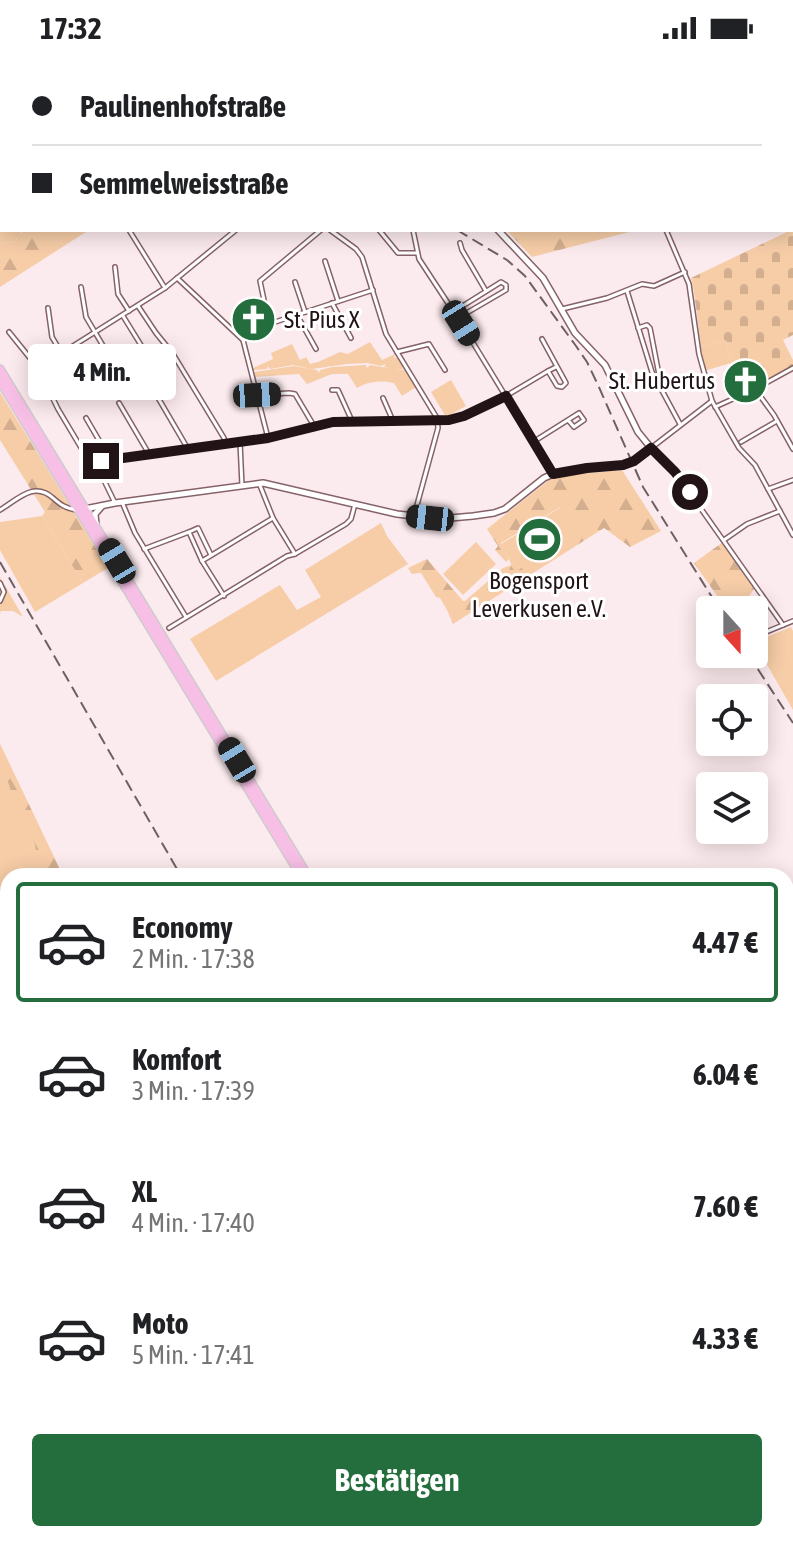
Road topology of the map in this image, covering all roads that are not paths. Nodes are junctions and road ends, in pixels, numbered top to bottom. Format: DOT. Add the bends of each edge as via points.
graph roads {
  1 [pos="130,232"];
  2 [pos="234,232"];
  3 [pos="319,232"];
  4 [pos="333,232"];
  5 [pos="381,232"];
  6 [pos="413,232"];
  7 [pos="500,232"];
  8 [pos="667,232"];
  9 [pos="460,243"];
  10 [pos="417,253"];
  11 [pos="325,261"];
  12 [pos="115,267"];
  13 [pos="685,272"];
  14 [pos="177,278"];
  15 [pos="295,282"];
  16 [pos="81,287"];
  17 [pos="165,288"];
  18 [pos="373,290"];
  19 [pos="486,291"];
  20 [pos="627,291"];
  21 [pos="338,301"];
  22 [pos="332,303"];
  23 [pos="138,305"];
  24 [pos="48,308"];
  25 [pos="562,309"];
  26 [pos="129,311"];
  27 [pos="305,312"];
  28 [pos="453,312"];
  29 [pos="297,315"];
  30 [pos="123,316"];
  31 [pos="458,318"];
  32 [pos="269,324"];
  33 [pos="638,328"];
  34 [pos="9,332"];
  35 [pos="95,333"];
  36 [pos="351,338"];
  37 [pos="542,339"];
  38 [pos="243,340"];
  39 [pos="316,349"];
  40 [pos="67,350"];
  41 [pos="144,350"];
  42 [pos="397,352"];
  43 [pos="62,354"];
  44 [pos="115,366"];
  45 [pos="556,367"];
  46 [pos="38,368"];
  47 [pos="793,368"];
  48 [pos="0,369"];
  49 [pos="445,370"];
  50 [pos="548,371"];
  51 [pos="0,381"];
  52 [pos="87,382"];
  53 [pos="146,387"];
  54 [pos="755,389"];
  55 [pos="332,390"];
  56 [pos="662,390"];
  57 [pos="257,395"];
  58 [pos="506,396"];
  59 [pos="383,398"];
  60 [pos="712,401"];
  61 [pos="119,403"];
  62 [pos="715,407"];
  63 [pos="86,418"];
  64 [pos="568,420"];
  65 [pos="352,421"];
  66 [pos="393,421"];
  67 [pos="777,421"];
  68 [pos="438,422"];
  69 [pos="680,425"];
  70 [pos="314,426"];
  71 [pos="268,438"];
  72 [pos="240,442"];
  73 [pos="533,442"];
  74 [pos="741,442"];
  75 [pos="225,444"];
  76 [pos="651,448"];
  77 [pos="188,449"];
  78 [pos="793,449"];
  79 [pos="149,454"];
  80 [pos="110,459"];
  81 [pos="93,463"];
  82 [pos="553,474"];
  83 [pos="793,480"];
  84 [pos="259,483"];
  85 [pos="242,486"];
  86 [pos="768,489"];
  87 [pos="122,502"];
  88 [pos="115,503"];
  89 [pos="355,504"];
  90 [pos="103,505"];
  91 [pos="0,510"];
  92 [pos="82,510"];
  93 [pos="780,511"];
  94 [pos="414,516"];
  95 [pos="273,518"];
  96 [pos="96,527"];
  97 [pos="189,532"];
  98 [pos="793,535"];
  99 [pos="724,540"];
  100 [pos="144,549"];
  101 [pos="295,554"];
  102 [pos="211,555"];
  103 [pos="202,561"];
  104 [pos="0,583"];
  105 [pos="224,596"];
  106 [pos="0,601"];
  107 [pos="187,617"];
  108 [pos="793,621"];
  109 [pos="783,625"];
  110 [pos="169,628"];
  111 [pos="768,631"];
  112 [pos="250,787"];
  113 [pos="296,868"];
  114 [pos="303,868"];
  1 -- 17 [label="street"];
  2 -- 14 [label="street"];
  3 -- 32 [label="street" via="260,281"];
  4 -- 18 [label="street" via="360,253"];
  5 -- 10 [label="street" via="398,253"];
  6 -- 10 [label="street"];
  7 -- 25 [label="street" via="543,278"];
  8 -- 13 [label="street"];
  9 -- 19 [label="street"];
  10 -- 28 [label="street"];
  11 -- 21 [label="street"];
  12 -- 26 [label="street" via="118,294"];
  13 -- 20 [label="street"];
  13 -- 60 [label="street"];
  14 -- 17 [label="street"];
  14 -- 38 [label="street"];
  15 -- 27 [label="street"];
  16 -- 35 [label="street"];
  17 -- 23 [label="street"];
  18 -- 21 [label="street"];
  18 -- 42 [label="street"];
  19 -- 28 [label="street"];
  19 -- 31 [label="street" via="501,282 506,285 506,290"];
  20 -- 25 [label="street"];
  20 -- 33 [label="street"];
  21 -- 22 [label="street"];
  22 -- 27 [label="street"];
  22 -- 36 [label="street"];
  23 -- 26 [label="street"];
  23 -- 75 [label="street"];
  24 -- 43 [label="street" via="52,337"];
  25 -- 76 [label="street" via="575,333 605,365"];
  26 -- 30 [label="street"];
  27 -- 29 [label="street"];
  28 -- 31 [label="street"];
  29 -- 32 [label="street"];
  29 -- 39 [label="street"];
  30 -- 35 [label="street"];
  30 -- 41 [label="street"];
  31 -- 58 [label="street"];
  32 -- 38 [label="street"];
  33 -- 56 [label="street"];
  33 -- 56 [label="street" via="650,328"];
  34 -- 46 [label="street"];
  35 -- 40 [label="street"];
  35 -- 44 [label="street"];
  37 -- 45 [label="street"];
  38 -- 57 [label="street"];
  40 -- 43 [label="street"];
  40 -- 52 [label="street"];
  42 -- 49 [label="street" via="429,344"];
  42 -- 68 [label="street"];
  43 -- 46 [label="street"];
  45 -- 50 [label="street"];
  45 -- 50 [label="street" via="566,383 562,387"];
  46 -- 81 [label="street"];
  47 -- 54 [label="street"];
  48 -- 92 [label="main road"];
  50 -- 58 [label="street"];
  51 -- 92 [label="main road"];
  53 -- 77 [label="street" via="150,384"];
  54 -- 62 [label="street"];
  54 -- 67 [label="street"];
  55 -- 65 [label="street" via="338,390"];
  56 -- 69 [label="street"];
  57 -- 70 [label="street" via="295,394"];
  57 -- 71 [label="street"];
  58 -- 68 [label="street"];
  58 -- 73 [label="street"];
  59 -- 66 [label="street"];
  60 -- 62 [label="street"];
  60 -- 69 [label="street"];
  61 -- 79 [label="street"];
  62 -- 86 [label="street"];
  63 -- 80 [label="street"];
  64 -- 73 [label="street"];
  65 -- 66 [label="street"];
  65 -- 70 [label="street"];
  66 -- 68 [label="street"];
  67 -- 74 [label="street"];
  67 -- 78 [label="street"];
  68 -- 94 [label="street"];
  69 -- 76 [label="street"];
  70 -- 71 [label="street"];
  71 -- 72 [label="street"];
  72 -- 75 [label="street"];
  72 -- 85 [label="street"];
  73 -- 82 [label="street"];
  75 -- 77 [label="street"];
  76 -- 82 [label="street" via="623,465"];
  76 -- 99 [label="street"];
  77 -- 79 [label="street"];
  79 -- 80 [label="street"];
  80 -- 81 [label="street"];
  81 -- 88 [label="street"];
  82 -- 94 [label="street" via="500,512"];
  83 -- 86 [label="street"];
  84 -- 85 [label="street"];
  84 -- 89 [label="street"];
  84 -- 95 [label="street"];
  85 -- 87 [label="street"];
  86 -- 93 [label="street"];
  87 -- 88 [label="street"];
  87 -- 100 [label="street"];
  88 -- 90 [label="street"];
  89 -- 94 [label="street"];
  89 -- 101 [label="street" via="346,524"];
  90 -- 92 [label="street"];
  90 -- 96 [label="street" via="95,514"];
  91 -- 92 [label="street" via="37,489 64,507"];
  92 -- 96 [label="main road"];
  92 -- 112 [label="main road"];
  93 -- 98 [label="street"];
  93 -- 99 [label="street"];
  95 -- 101 [label="street"];
  95 -- 102 [label="street"];
  96 -- 112 [label="main road"];
  97 -- 100 [label="street"];
  97 -- 102 [label="street" via="198,528"];
  97 -- 103 [label="street"];
  99 -- 109 [label="street"];
  100 -- 107 [label="street"];
  101 -- 105 [label="street"];
  102 -- 103 [label="street"];
  103 -- 105 [label="street"];
  104 -- 106 [label="street"];
  105 -- 107 [label="street"];
  107 -- 110 [label="street"];
  108 -- 109 [label="street"];
  109 -- 111 [label="street"];
  112 -- 113 [label="main road"];
  112 -- 114 [label="main road"];
}
